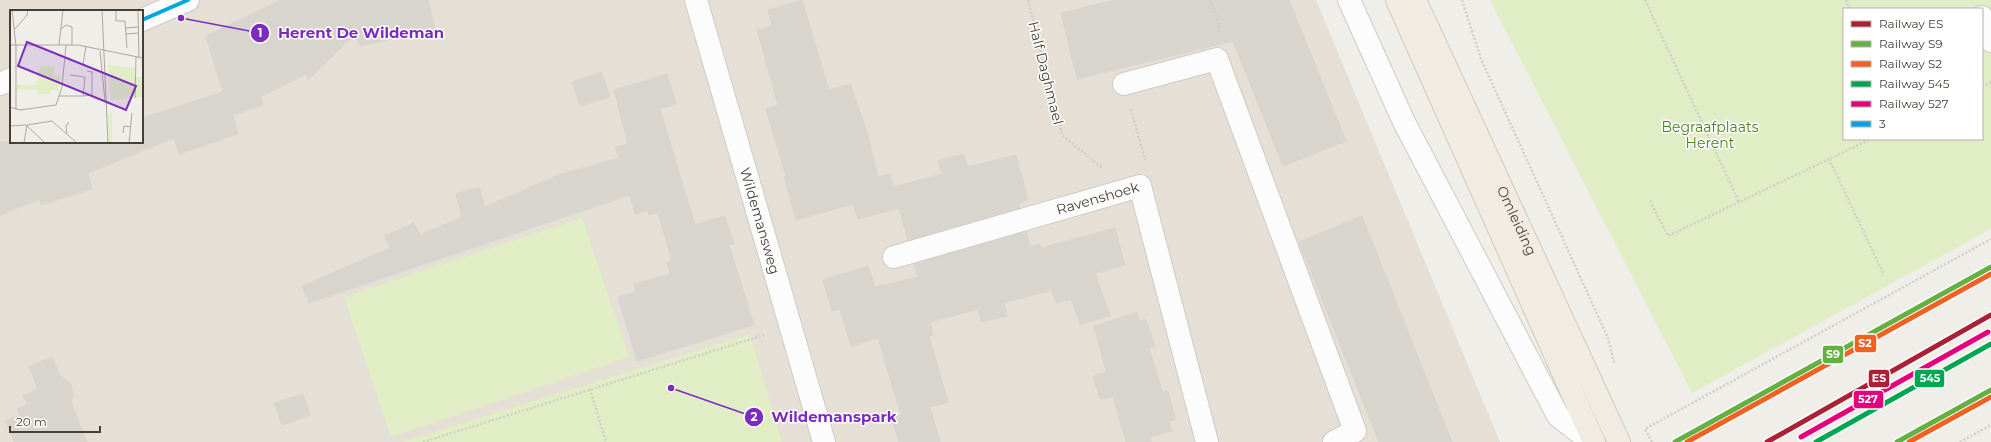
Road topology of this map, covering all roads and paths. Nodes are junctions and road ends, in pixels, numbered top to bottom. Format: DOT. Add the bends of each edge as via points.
graph roads {
  1 [pos="188,0"];
  2 [pos="696,0"];
  3 [pos="1028,0"];
  4 [pos="1210,0"];
  5 [pos="1349,0"];
  6 [pos="1397,0"];
  7 [pos="1415,0"];
  8 [pos="1462,0"];
  9 [pos="1645,0"];
  10 [pos="143,20"];
  11 [pos="1983,20"];
  12 [pos="1991,41"];
  13 [pos="1217,58"];
  14 [pos="10,79"];
  15 [pos="0,84"];
  16 [pos="1124,84"];
  17 [pos="1870,140"];
  18 [pos="1829,159"];
  19 [pos="1140,186"];
  20 [pos="1119,192"];
  21 [pos="1650,201"];
  22 [pos="1739,202"];
  23 [pos="1991,239"];
  24 [pos="894,257"];
  25 [pos="1883,273"];
  26 [pos="791,326"];
  27 [pos="1616,368"];
  28 [pos="590,390"];
  29 [pos="1991,425"];
  30 [pos="423,442"];
  31 [pos="606,442"];
  32 [pos="824,442"];
  33 [pos="1207,442"];
  34 [pos="1334,442"];
  35 [pos="1593,442"];
  36 [pos="1618,442"];
  37 [pos="1652,442"];
  38 [pos="1960,442"];
  1 -- 10 [label="street"];
  2 -- 26 [label="street, Wildemansweg"];
  3 -- 20 [label="path, Half Daghmael" via="1062,135 1115,179"];
  4 -- 13 [label="path" via="1220,26"];
  5 -- 35 [label="street" via="1404,122 1558,416"];
  6 -- 35 [label="main road, Omleiding"];
  7 -- 36 [label="main road, Omleiding"];
  8 -- 27 [label="path" via="1481,59 1608,338"];
  9 -- 22 [label="path"];
  11 -- 12 [label="street"];
  13 -- 16 [label="street"];
  13 -- 34 [label="street" via="1355,431"];
  14 -- 15 [label="street"];
  16 -- 19 [label="path" via="1148,168"];
  17 -- 18 [label="path"];
  18 -- 22 [label="path"];
  18 -- 25 [label="path"];
  19 -- 20 [label="street, Ravenshoek"];
  19 -- 33 [label="street, Ravenshoek"];
  20 -- 24 [label="street, Ravenshoek"];
  21 -- 22 [label="path" via="1668,236"];
  23 -- 37 [label="path" via="1645,429"];
  26 -- 28 [label="path"];
  26 -- 32 [label="street, Wildemansweg"];
  28 -- 30 [label="path"];
  28 -- 31 [label="path"];
  29 -- 38 [label="path"];
}
